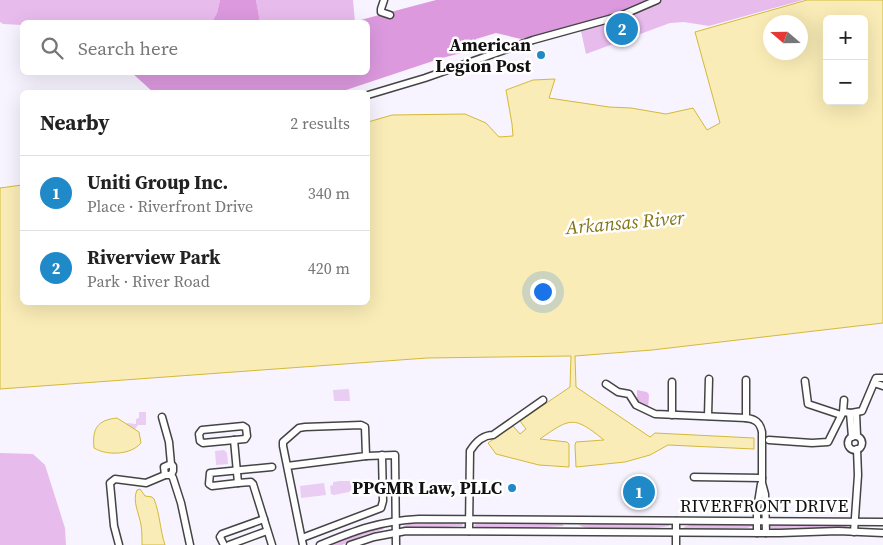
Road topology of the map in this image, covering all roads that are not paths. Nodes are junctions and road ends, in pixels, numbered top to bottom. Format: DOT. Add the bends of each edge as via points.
graph roads {
  1 [pos="384,0"];
  2 [pos="657,0"];
  3 [pos="390,15"];
  4 [pos="370,94"];
  5 [pos="883,378"];
  6 [pos="709,379"];
  7 [pos="746,380"];
  8 [pos="805,380"];
  9 [pos="672,382"];
  10 [pos="874,383"];
  11 [pos="606,384"];
  12 [pos="883,386"];
  13 [pos="543,400"];
  14 [pos="844,400"];
  15 [pos="847,413"];
  16 [pos="672,415"];
  17 [pos="708,416"];
  18 [pos="162,417"];
  19 [pos="746,418"];
  20 [pos="855,437"];
  21 [pos="234,440"];
  22 [pos="769,440"];
  23 [pos="857,449"];
  24 [pos="382,455"];
  25 [pos="366,456"];
  26 [pos="287,466"];
  27 [pos="272,467"];
  28 [pos="237,470"];
  29 [pos="168,475"];
  30 [pos="694,477"];
  31 [pos="762,480"];
  32 [pos="238,483"];
  33 [pos="264,519"];
  34 [pos="468,520"];
  35 [pos="395,521"];
  36 [pos="676,521"];
  37 [pos="757,521"];
  38 [pos="765,521"];
  39 [pos="855,522"];
  40 [pos="883,522"];
  41 [pos="267,531"];
  42 [pos="469,531"];
  43 [pos="396,532"];
  44 [pos="676,532"];
  45 [pos="854,532"];
  46 [pos="757,533"];
  47 [pos="766,533"];
  48 [pos="883,533"];
  49 [pos="302,542"];
  50 [pos="119,545"];
  51 [pos="190,545"];
  52 [pos="224,545"];
  53 [pos="229,545"];
  54 [pos="272,545"];
  55 [pos="320,545"];
  56 [pos="350,545"];
  57 [pos="396,545"];
  58 [pos="676,545"];
  1 -- 3 [label="street" via="381,12"];
  2 -- 4 [label="street" via="620,16 533,40"];
  5 -- 10 [label="street" via="876,378"];
  6 -- 17 [label="street"];
  7 -- 19 [label="street"];
  8 -- 15 [label="street" via="808,404"];
  9 -- 16 [label="street"];
  10 -- 12 [label="street"];
  10 -- 15 [label="street" via="863,410"];
  11 -- 16 [label="street" via="618,392 629,394 642,409"];
  13 -- 34 [label="street" via="481,439 470,451"];
  14 -- 15 [label="street"];
  15 -- 20 [label="street"];
  15 -- 22 [label="street" via="828,442"];
  16 -- 17 [label="street"];
  17 -- 19 [label="street"];
  18 -- 29 [label="street" via="169,442 171,464 164,467"];
  19 -- 31 [label="street" via="756,420 761,427"];
  20 -- 23 [label="street" via="862,443"];
  20 -- 23 [label="street" via="849,441 849,446"];
  21 -- 21 [label="street" via="203,443 199,434 202,430 246,428 248,436"];
  21 -- 28 [label="street"];
  23 -- 39 [label="street"];
  24 -- 25 [label="street"];
  24 -- 35 [label="street" via="395,455"];
  24 -- 49 [label="street" via="381,508"];
  25 -- 26 [label="street"];
  25 -- 26 [label="street" via="365,427 305,427 299,428 283,442"];
  26 -- 49 [label="street"];
  27 -- 28 [label="street"];
  28 -- 32 [label="street"];
  28 -- 32 [label="street" via="210,473 208,476 212,486"];
  29 -- 50 [label="street" via="146,484 116,479 110,483"];
  29 -- 51 [label="street" via="182,503"];
  30 -- 31 [label="street"];
  31 -- 37 [label="street"];
  31 -- 38 [label="street"];
  32 -- 33 [label="street" via="253,484"];
  33 -- 41 [label="street"];
  33 -- 52 [label="street" via="222,534 220,537"];
  34 -- 35 [label="street, RIVERFRONT DRIVE"];
  34 -- 36 [label="street, RIVERFRONT DRIVE"];
  34 -- 42 [label="street"];
  35 -- 43 [label="street"];
  35 -- 55 [label="street, RIVERFRONT DRIVE" via="367,526"];
  36 -- 37 [label="street, RIVERFRONT DRIVE"];
  36 -- 44 [label="street"];
  37 -- 38 [label="street, RIVERFRONT DRIVE"];
  37 -- 46 [label="street"];
  38 -- 39 [label="street, RIVERFRONT DRIVE"];
  38 -- 47 [label="street"];
  39 -- 40 [label="street, RIVERFRONT DRIVE"];
  39 -- 45 [label="street"];
  41 -- 53 [label="street"];
  41 -- 54 [label="street"];
  42 -- 43 [label="street, RIVERFRONT DRIVE"];
  42 -- 44 [label="street, RIVERFRONT DRIVE"];
  43 -- 56 [label="street, RIVERFRONT DRIVE"];
  43 -- 57 [label="street"];
  44 -- 46 [label="street, RIVERFRONT DRIVE"];
  44 -- 58 [label="street"];
  45 -- 47 [label="street, RIVERFRONT DRIVE"];
  45 -- 48 [label="street, RIVERFRONT DRIVE"];
  46 -- 47 [label="street, RIVERFRONT DRIVE"];
}
